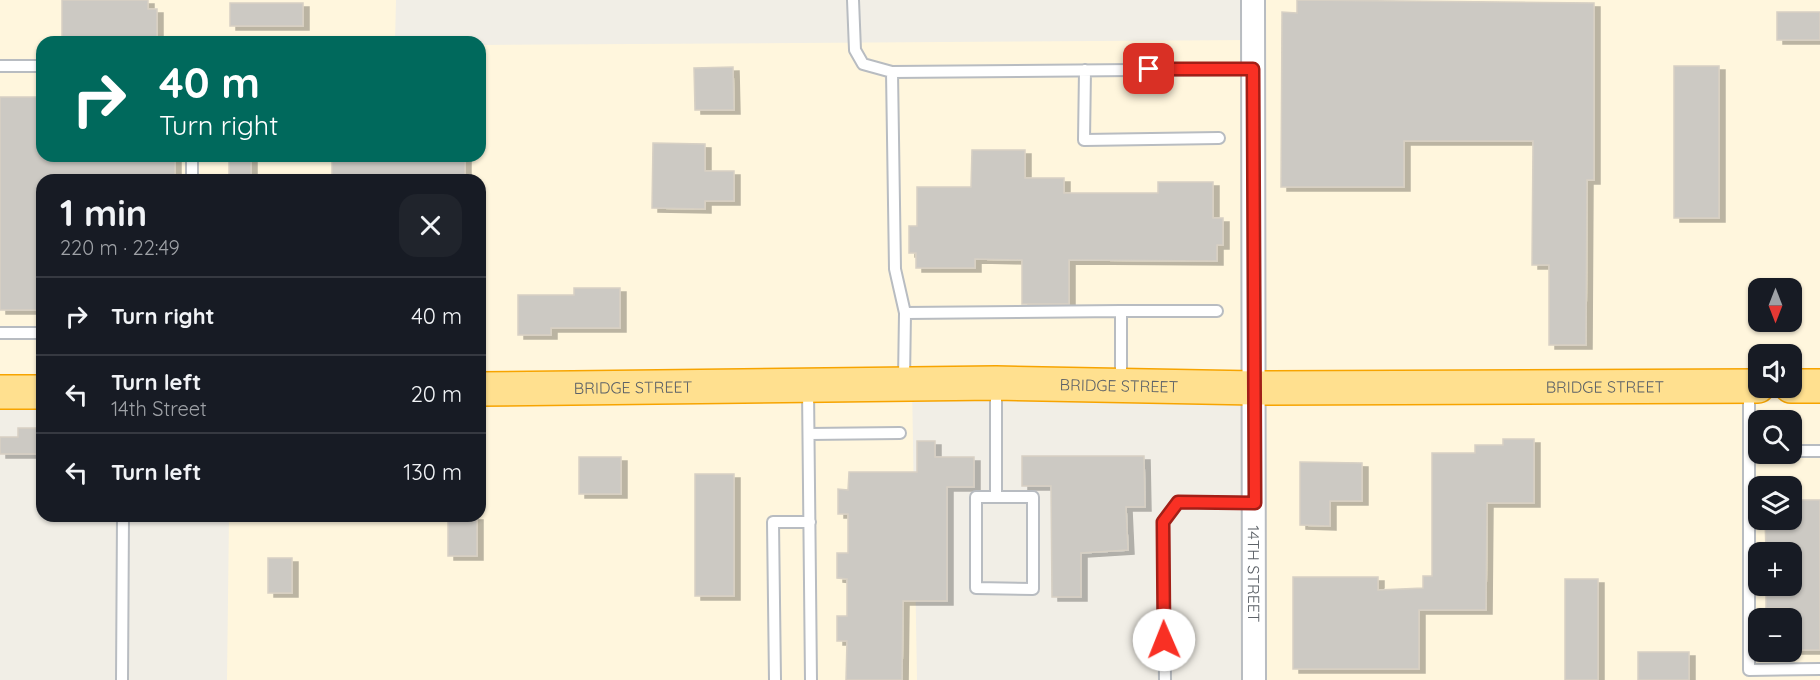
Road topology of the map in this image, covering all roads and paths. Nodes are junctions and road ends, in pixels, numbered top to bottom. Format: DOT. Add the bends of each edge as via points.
graph roads {
  1 [pos="854,0"];
  2 [pos="1253,0"];
  3 [pos="0,66"];
  4 [pos="36,66"];
  5 [pos="1253,69"];
  6 [pos="1084,70"];
  7 [pos="892,72"];
  8 [pos="1219,138"];
  9 [pos="1120,311"];
  10 [pos="1217,311"];
  11 [pos="905,313"];
  12 [pos="0,333"];
  13 [pos="36,333"];
  14 [pos="996,383"];
  15 [pos="904,384"];
  16 [pos="808,385"];
  17 [pos="1120,386"];
  18 [pos="1748,386"];
  19 [pos="1802,386"];
  20 [pos="1820,386"];
  21 [pos="1255,388"];
  22 [pos="486,389"];
  23 [pos="0,392"];
  24 [pos="36,392"];
  25 [pos="900,433"];
  26 [pos="809,434"];
  27 [pos="1802,451"];
  28 [pos="1820,451"];
  29 [pos="1753,464"];
  30 [pos="996,497"];
  31 [pos="1255,503"];
  32 [pos="123,522"];
  33 [pos="810,522"];
  34 [pos="1820,669"];
  35 [pos="122,680"];
  36 [pos="775,680"];
  37 [pos="811,680"];
  38 [pos="1165,680"];
  39 [pos="1254,680"];
  1 -- 7 [label="lane" via="855,50 863,64"];
  2 -- 5 [label="street, 14TH STREET"];
  3 -- 4 [label="lane"];
  5 -- 6 [label="lane"];
  5 -- 21 [label="street, 14TH STREET"];
  6 -- 7 [label="lane"];
  6 -- 8 [label="lane" via="1084,140"];
  7 -- 11 [label="lane" via="895,269"];
  9 -- 10 [label="lane"];
  9 -- 11 [label="lane"];
  9 -- 17 [label="lane"];
  11 -- 15 [label="lane"];
  12 -- 13 [label="lane"];
  14 -- 15 [label="highway, BRIDGE STREET"];
  14 -- 17 [label="highway, BRIDGE STREET"];
  14 -- 30 [label="lane"];
  15 -- 16 [label="highway, BRIDGE STREET"];
  16 -- 22 [label="highway, BRIDGE STREET"];
  16 -- 26 [label="lane"];
  17 -- 21 [label="highway, BRIDGE STREET"];
  18 -- 21 [label="highway, BRIDGE STREET"];
  19 -- 20 [label="highway"];
  21 -- 31 [label="street, 14TH STREET"];
  23 -- 24 [label="highway"];
  25 -- 26 [label="lane"];
  26 -- 33 [label="lane"];
  27 -- 28 [label="lane"];
  29 -- 34 [label="lane" via="1749,670"];
  30 -- 30 [label="lane" via="976,497 976,588 1033,589 1033,497"];
  31 -- 38 [label="lane" via="1178,502 1163,522"];
  31 -- 39 [label="street, 14TH STREET"];
  32 -- 35 [label="lane"];
  33 -- 36 [label="lane" via="773,522"];
  33 -- 37 [label="lane"];
}
